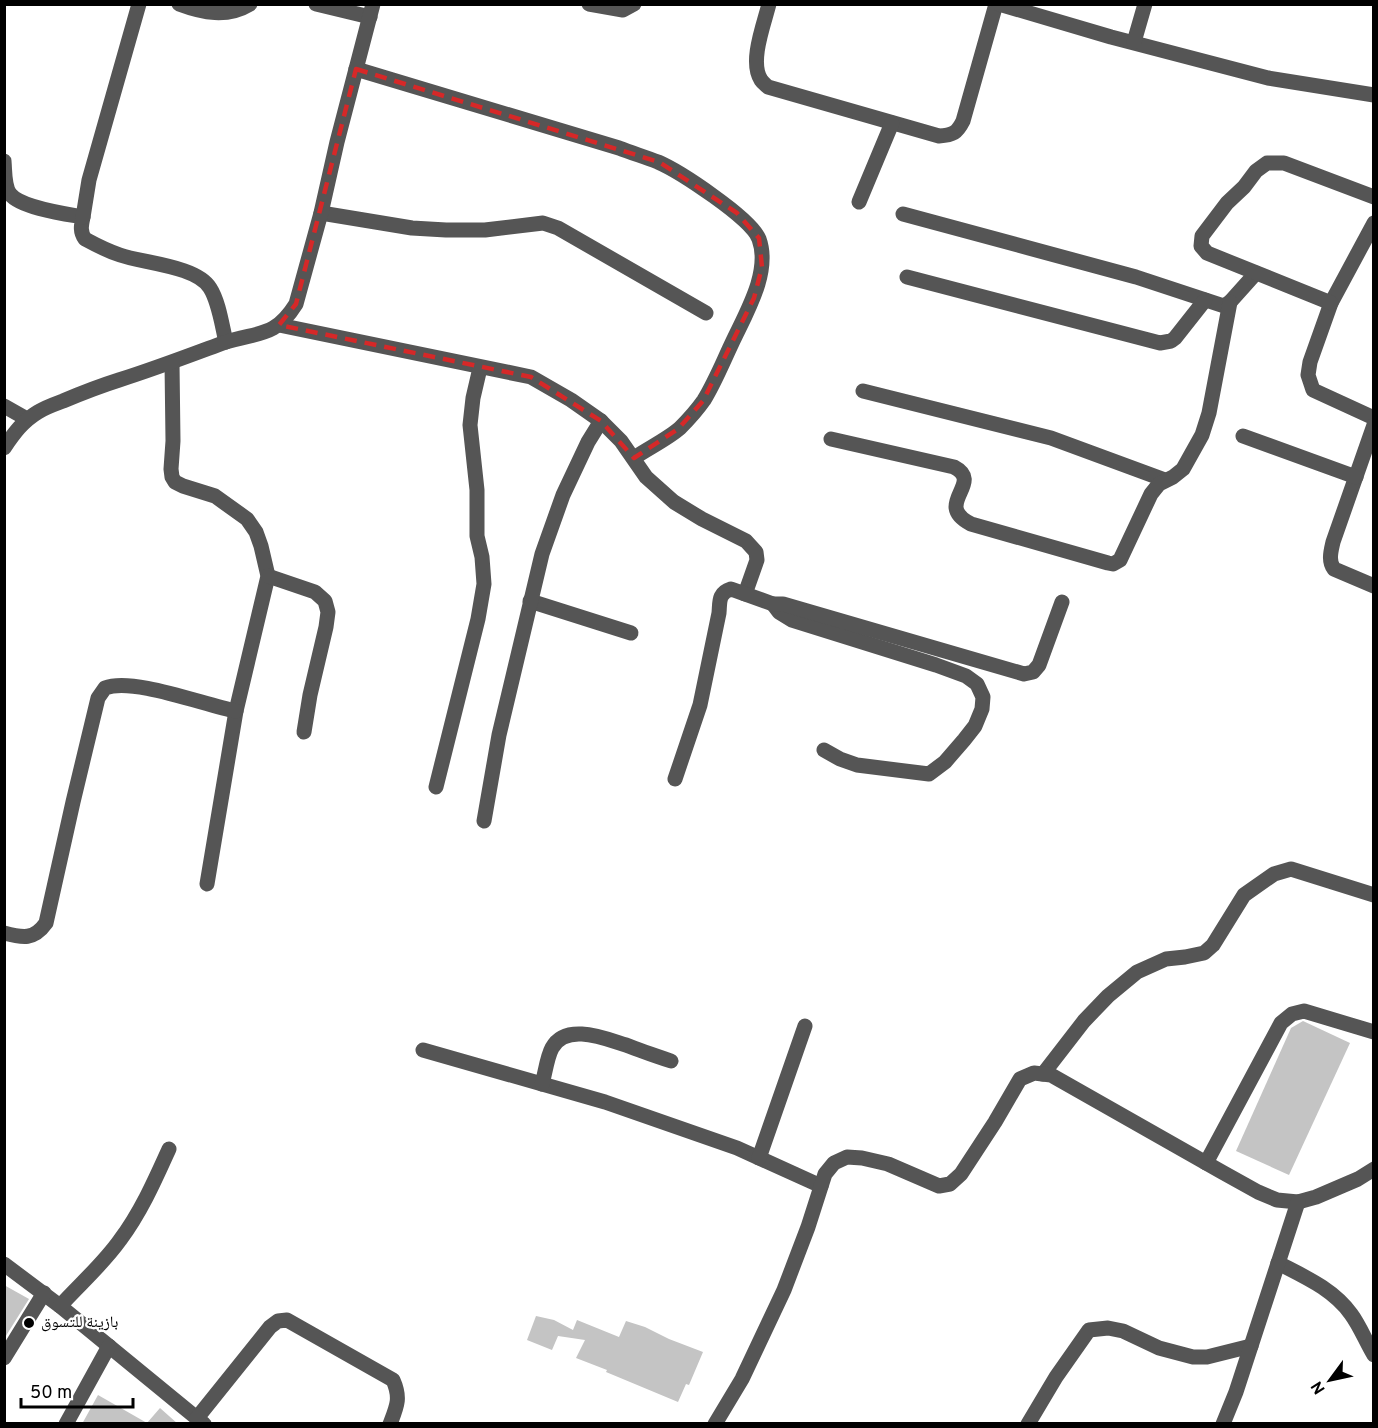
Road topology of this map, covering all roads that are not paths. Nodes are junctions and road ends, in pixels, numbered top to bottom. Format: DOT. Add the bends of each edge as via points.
graph roads {
  1 [pos="140,4"];
  2 [pos="179,4"];
  3 [pos="250,4"];
  4 [pos="316,4"];
  5 [pos="589,4"];
  6 [pos="634,4"];
  7 [pos="769,4"];
  8 [pos="998,4"];
  9 [pos="1146,4"];
  10 [pos="371,11"];
  11 [pos="1134,42"];
  12 [pos="356,69"];
  13 [pos="1374,94"];
  14 [pos="892,123"];
  15 [pos="4,161"];
  16 [pos="1374,197"];
  17 [pos="859,202"];
  18 [pos="321,213"];
  19 [pos="903,214"];
  20 [pos="83,217"];
  21 [pos="1374,223"];
  22 [pos="1256,273"];
  23 [pos="907,276"];
  24 [pos="1205,300"];
  25 [pos="1230,302"];
  26 [pos="1331,303"];
  27 [pos="706,313"];
  28 [pos="279,325"];
  29 [pos="226,342"];
  30 [pos="172,363"];
  31 [pos="480,368"];
  32 [pos="863,391"];
  33 [pos="4,406"];
  34 [pos="1374,418"];
  35 [pos="27,419"];
  36 [pos="601,421"];
  37 [pos="1374,426"];
  38 [pos="1243,436"];
  39 [pos="831,439"];
  40 [pos="4,448"];
  41 [pos="634,458"];
  42 [pos="1356,477"];
  43 [pos="1165,480"];
  44 [pos="268,576"];
  45 [pos="1374,586"];
  46 [pos="745,594"];
  47 [pos="530,601"];
  48 [pos="1062,602"];
  49 [pos="773,604"];
  50 [pos="631,633"];
  51 [pos="236,711"];
  52 [pos="304,732"];
  53 [pos="824,750"];
  54 [pos="675,779"];
  55 [pos="436,787"];
  56 [pos="484,821"];
  57 [pos="207,884"];
  58 [pos="1374,895"];
  59 [pos="4,933"];
  60 [pos="805,1026"];
  61 [pos="1374,1032"];
  62 [pos="423,1050"];
  63 [pos="671,1060"];
  64 [pos="1043,1074"];
  65 [pos="542,1084"];
  66 [pos="169,1149"];
  67 [pos="759,1158"];
  68 [pos="1206,1162"];
  69 [pos="1374,1169"];
  70 [pos="821,1186"];
  71 [pos="1298,1202"];
  72 [pos="1278,1263"];
  73 [pos="4,1264"];
  74 [pos="44,1293"];
  75 [pos="60,1306"];
  76 [pos="109,1346"];
  77 [pos="1251,1346"];
  78 [pos="1374,1355"];
  79 [pos="4,1358"];
  80 [pos="200,1421"];
  81 [pos="66,1424"];
  82 [pos="390,1424"];
  83 [pos="716,1424"];
  84 [pos="1028,1424"];
  85 [pos="1223,1424"];
  1 -- 20 [label="street" via="89,180"];
  2 -- 3 [label="street" via="201,12 222,13"];
  4 -- 10 [label="street"];
  5 -- 6 [label="street" via="623,10"];
  7 -- 14 [label="street" via="757,51 760,79 768,87"];
  8 -- 11 [label="street"];
  8 -- 14 [label="street" via="958,129 951,135 939,136"];
  9 -- 11 [label="street"];
  10 -- 12 [label="street"];
  11 -- 13 [label="street" via="1268,78"];
  12 -- 18 [label="street"];
  12 -- 41 [label="street" via="658,162 737,213 752,228 759,238 762,267 754,298 718,375 703,401 678,429"];
  14 -- 17 [label="street"];
  15 -- 20 [label="street" via="6,184 19,202"];
  16 -- 22 [label="street" via="1284,163 1263,165 1227,203 1200,242 1207,253"];
  18 -- 27 [label="street" via="446,230 543,223"];
  18 -- 28 [label="street" via="296,304"];
  19 -- 24 [label="street" via="1136,277"];
  20 -- 29 [label="street" via="85,239 121,255 199,277 210,287"];
  21 -- 26 [label="street"];
  22 -- 25 [label="street"];
  22 -- 26 [label="street"];
  23 -- 24 [label="street" via="1160,343 1171,342"];
  24 -- 25 [label="street" via="1224,306"];
  25 -- 43 [label="street" via="1202,435 1183,469"];
  26 -- 34 [label="street" via="1310,362 1310,382 1314,390"];
  28 -- 29 [label="street"];
  28 -- 31 [label="street"];
  29 -- 30 [label="street"];
  30 -- 35 [label="street" via="80,394"];
  30 -- 44 [label="street" via="172,477 183,486 215,496 247,519 256,532"];
  31 -- 36 [label="street" via="531,378"];
  31 -- 55 [label="street" via="470,425 484,584"];
  32 -- 43 [label="street" via="1051,438"];
  33 -- 35 [label="street"];
  35 -- 40 [label="street"];
  36 -- 41 [label="street"];
  36 -- 47 [label="street" via="563,495"];
  37 -- 42 [label="street"];
  38 -- 42 [label="street"];
  39 -- 43 [label="street" via="954,467 964,476 956,505 962,519 1113,564 1120,560 1151,494"];
  41 -- 46 [label="street" via="646,477 674,502 752,547 757,560"];
  42 -- 45 [label="street" via="1330,560 1334,569"];
  44 -- 51 [label="street"];
  44 -- 52 [label="street" via="315,592 325,601 328,612"];
  46 -- 49 [label="street"];
  46 -- 54 [label="street" via="730,589 722,593 700,705"];
  47 -- 50 [label="street"];
  47 -- 56 [label="street"];
  48 -- 49 [label="street" via="1039,664 1024,674"];
  49 -- 53 [label="street" via="792,620 966,676 977,684 983,697 975,726 945,762 929,774 857,765"];
  51 -- 57 [label="street"];
  51 -- 59 [label="street" via="139,687 117,684 105,688 98,698 46,923 30,937"];
  58 -- 64 [label="street" via="1291,869 1274,874 1244,895 1204,953 1166,959 1137,972 1108,996"];
  60 -- 67 [label="street"];
  61 -- 68 [label="street" via="1304,1011 1292,1014 1281,1023"];
  62 -- 65 [label="street"];
  63 -- 65 [label="street" via="594,1035 566,1035 552,1048"];
  64 -- 68 [label="street" via="1061,1080"];
  64 -- 70 [label="street" via="1020,1079 961,1174 950,1184 939,1186 888,1164 847,1157 834,1163"];
  65 -- 67 [label="street" via="606,1102"];
  66 -- 75 [label="street" via="149,1193 121,1239"];
  67 -- 70 [label="street"];
  68 -- 71 [label="street" via="1258,1192 1277,1200"];
  69 -- 71 [label="street"];
  70 -- 83 [label="street" via="784,1290"];
  71 -- 72 [label="street"];
  72 -- 77 [label="street"];
  72 -- 78 [label="street" via="1334,1295 1351,1314"];
  73 -- 74 [label="street"];
  74 -- 75 [label="street"];
  74 -- 79 [label="street"];
  75 -- 76 [label="street"];
  76 -- 80 [label="street"];
  76 -- 81 [label="street"];
  77 -- 84 [label="street" via="1193,1357 1159,1348 1123,1331 1089,1330"];
  77 -- 85 [label="street"];
  80 -- 82 [label="street" via="270,1327 287,1320 393,1380 398,1402"];
}
